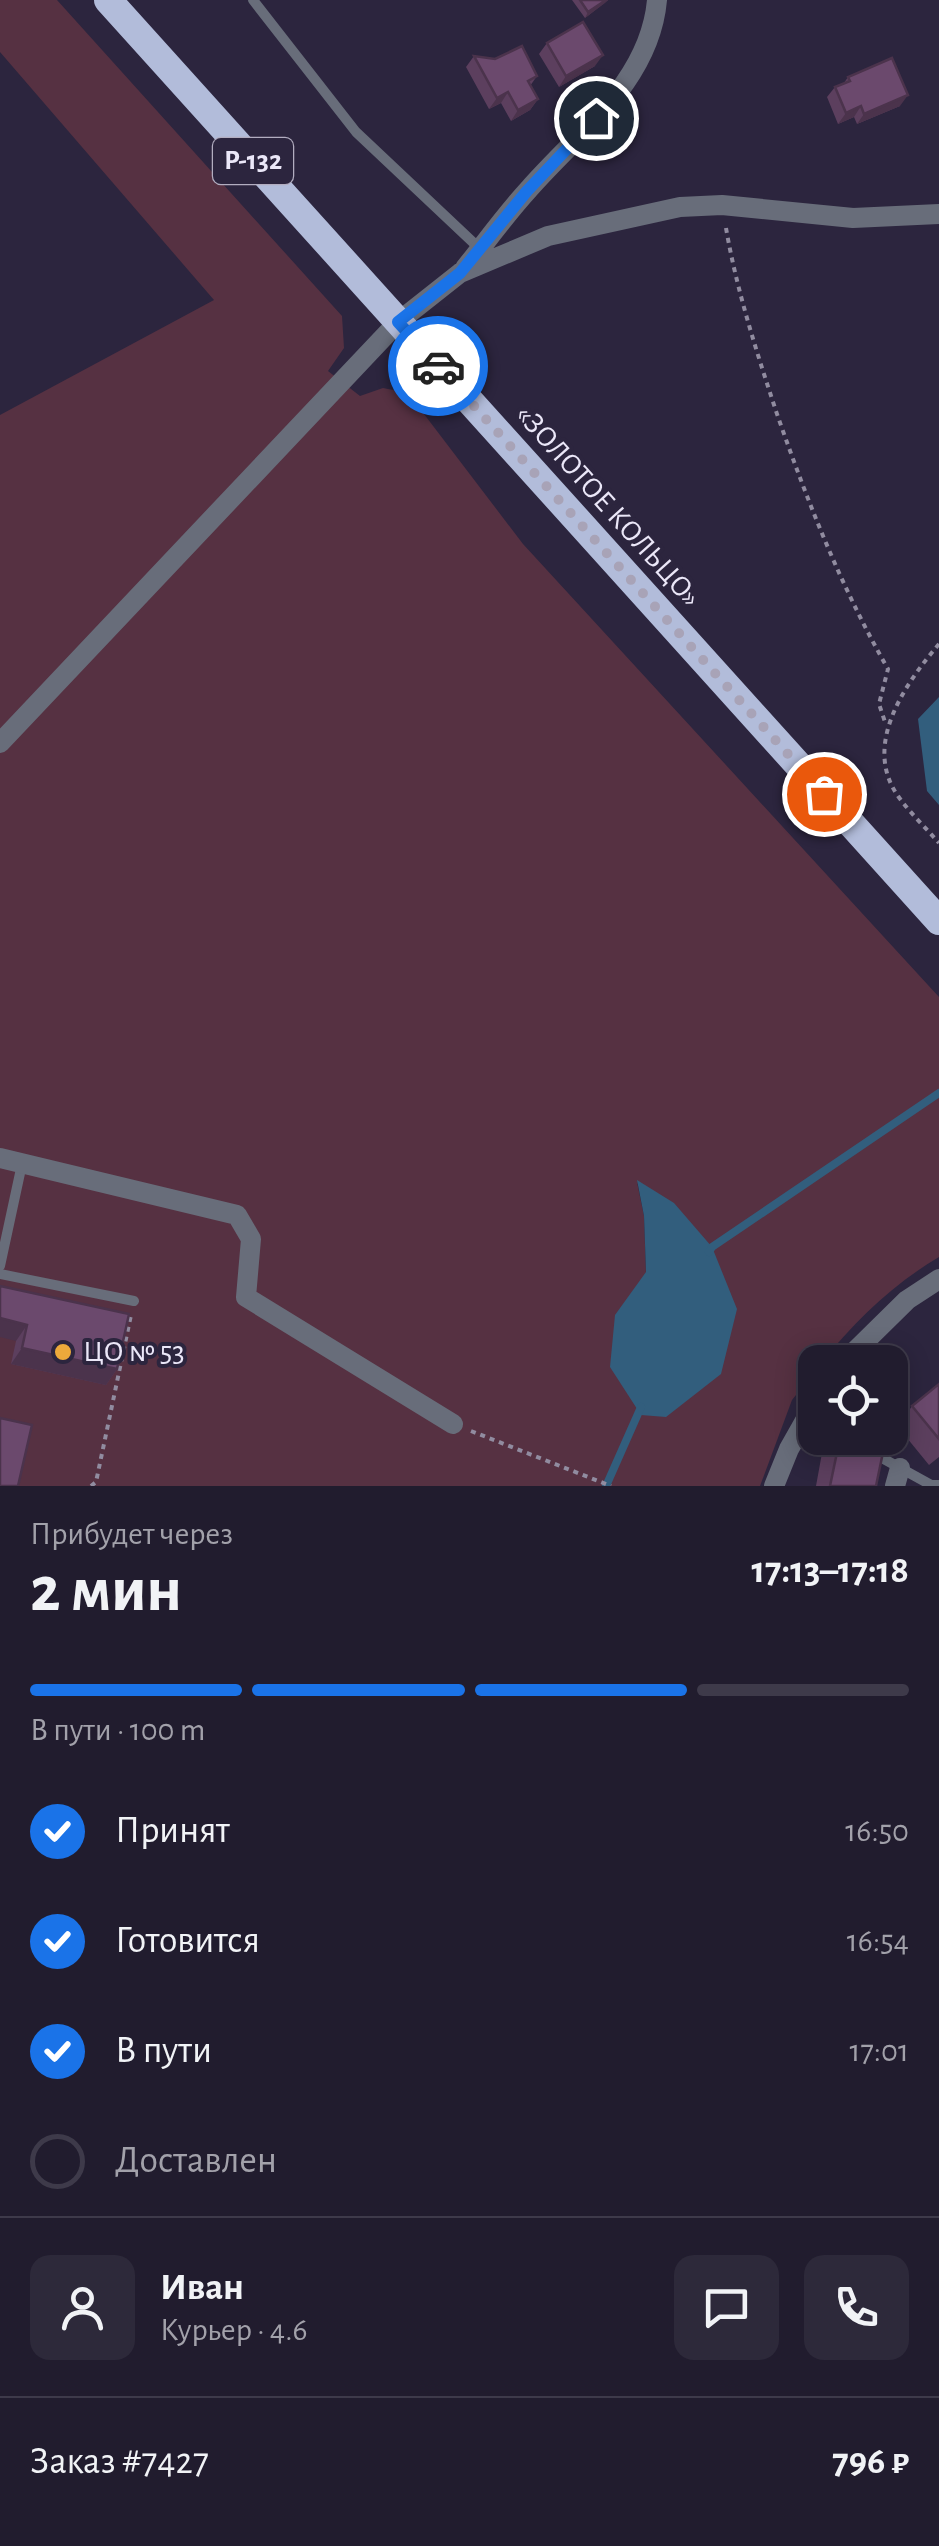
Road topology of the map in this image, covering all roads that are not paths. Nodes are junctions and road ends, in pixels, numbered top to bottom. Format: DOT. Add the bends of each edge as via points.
graph roads {
  1 [pos="108,0"];
  2 [pos="253,0"];
  3 [pos="657,0"];
  4 [pos="939,214"];
  5 [pos="480,249"];
  6 [pos="460,273"];
  7 [pos="398,322"];
  8 [pos="0,743"];
  9 [pos="939,921"];
  10 [pos="0,1158"];
  11 [pos="22,1164"];
  12 [pos="0,1266"];
  13 [pos="0,1274"];
  14 [pos="939,1279"];
  15 [pos="134,1301"];
  16 [pos="861,1345"];
  17 [pos="453,1424"];
  18 [pos="798,1440"];
  19 [pos="871,1455"];
  20 [pos="898,1477"];
  21 [pos="939,1485"];
  22 [pos="774,1486"];
  1 -- 7 [label="highway, «ЗОЛОТОЕ КОЛЬЦО» / Р-132"];
  2 -- 5 [label="lane" via="356,132"];
  3 -- 5 [label="street" via="631,75"];
  4 -- 6 [label="street" via="853,218 722,205 680,208 548,236"];
  5 -- 6 [label="street"];
  6 -- 7 [label="street"];
  7 -- 8 [label="street"];
  7 -- 9 [label="highway, «ЗОЛОТОЕ КОЛЬЦО» / Р-132"];
  10 -- 11 [label="street"];
  11 -- 12 [label="lane"];
  11 -- 17 [label="street" via="237,1215 251,1239 246,1297"];
  13 -- 15 [label="lane"];
  14 -- 16 [label="street"];
  18 -- 22 [label="street"];
  19 -- 20 [label="lane"];
  20 -- 21 [label="lane"];
}
